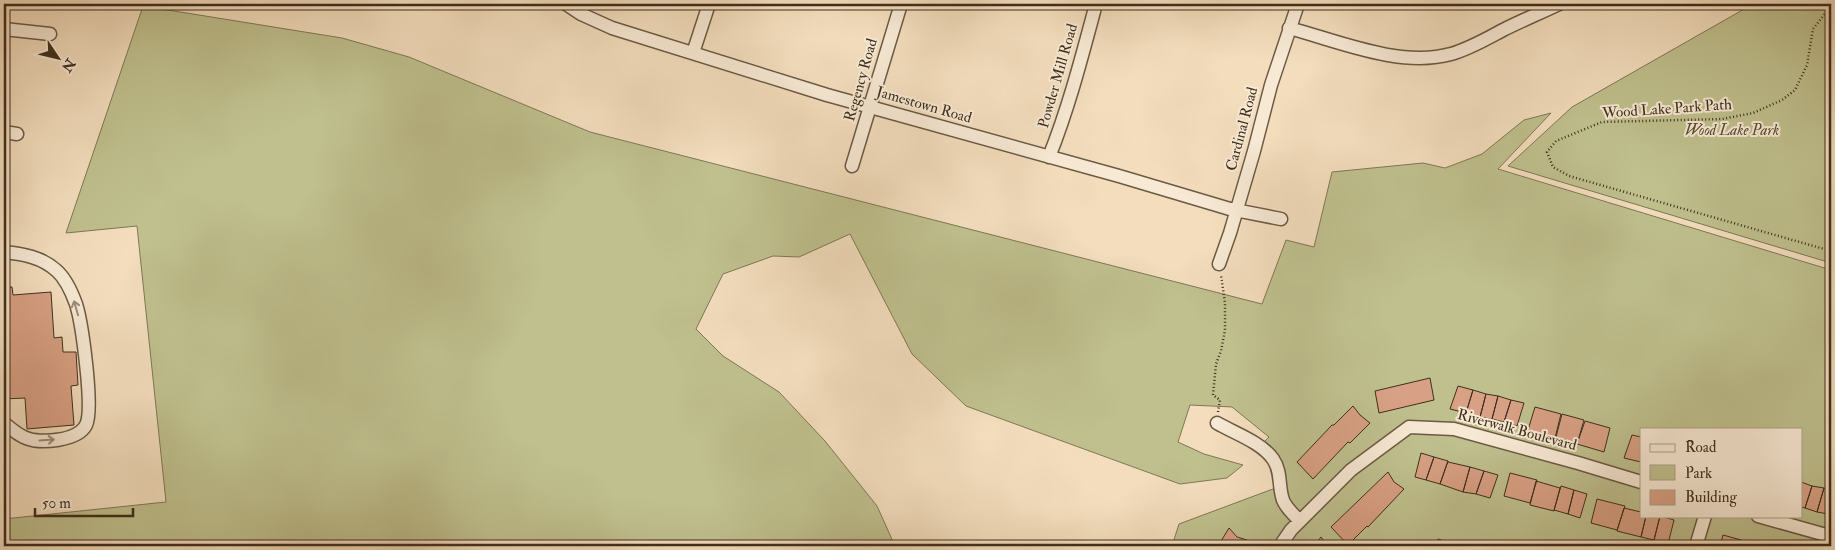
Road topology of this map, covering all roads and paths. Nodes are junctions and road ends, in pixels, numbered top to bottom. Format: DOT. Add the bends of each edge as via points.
graph roads {
  1 [pos="566,4"];
  2 [pos="709,4"];
  3 [pos="901,4"];
  4 [pos="1096,4"];
  5 [pos="1298,4"];
  6 [pos="1559,4"];
  7 [pos="1831,6"];
  8 [pos="1289,28"];
  9 [pos="4,29"];
  10 [pos="50,34"];
  11 [pos="693,53"];
  12 [pos="871,107"];
  13 [pos="1049,157"];
  14 [pos="852,166"];
  15 [pos="1236,210"];
  16 [pos="1280,219"];
  17 [pos="1831,251"];
  18 [pos="4,252"];
  19 [pos="1219,264"];
  20 [pos="4,423"];
  21 [pos="1217,424"];
  22 [pos="1640,482"];
  23 [pos="1704,518"];
  24 [pos="1765,518"];
  25 [pos="1300,521"];
  26 [pos="1831,540"];
  27 [pos="1280,546"];
  28 [pos="1696,546"];
  1 -- 11 [label="street, Jamestown Road" via="612,28"];
  2 -- 11 [label="street"];
  3 -- 12 [label="street, Regency Road"];
  4 -- 13 [label="street, Powder Mill Road" via="1062,127"];
  5 -- 8 [label="street, Cardinal Road"];
  6 -- 8 [label="street" via="1469,48 1431,58 1375,52"];
  7 -- 17 [label="path, Wood Lake Park Path" via="1813,29 1807,65 1795,90 1782,100 1753,113 1722,119 1602,122 1556,140 1548,152 1553,167 1569,176"];
  8 -- 15 [label="street, Cardinal Road"];
  9 -- 10 [label="street"];
  11 -- 12 [label="street, Jamestown Road"];
  12 -- 13 [label="street, Jamestown Road"];
  12 -- 14 [label="street, Regency Road"];
  13 -- 15 [label="street, Jamestown Road"];
  15 -- 16 [label="street, Jamestown Road"];
  15 -- 19 [label="street, Cardinal Road"];
  20 -- 18 [label="street, one-way" via="24,438 36,441 58,439 76,435 85,427 89,408 78,314 70,289 57,271 43,260"];
  19 -- 21 [label="path" via="1225,330 1216,364 1213,395 1220,400"];
  21 -- 25 [label="street" via="1260,447 1272,458 1280,474 1283,500"];
  22 -- 25 [label="street, Riverwalk Boulevard" via="1454,429 1409,427 1351,470"];
  23 -- 28 [label="street"];
  24 -- 26 [label="street" via="1826,535"];
  25 -- 27 [label="street, Riverwalk Boulevard"];
}
